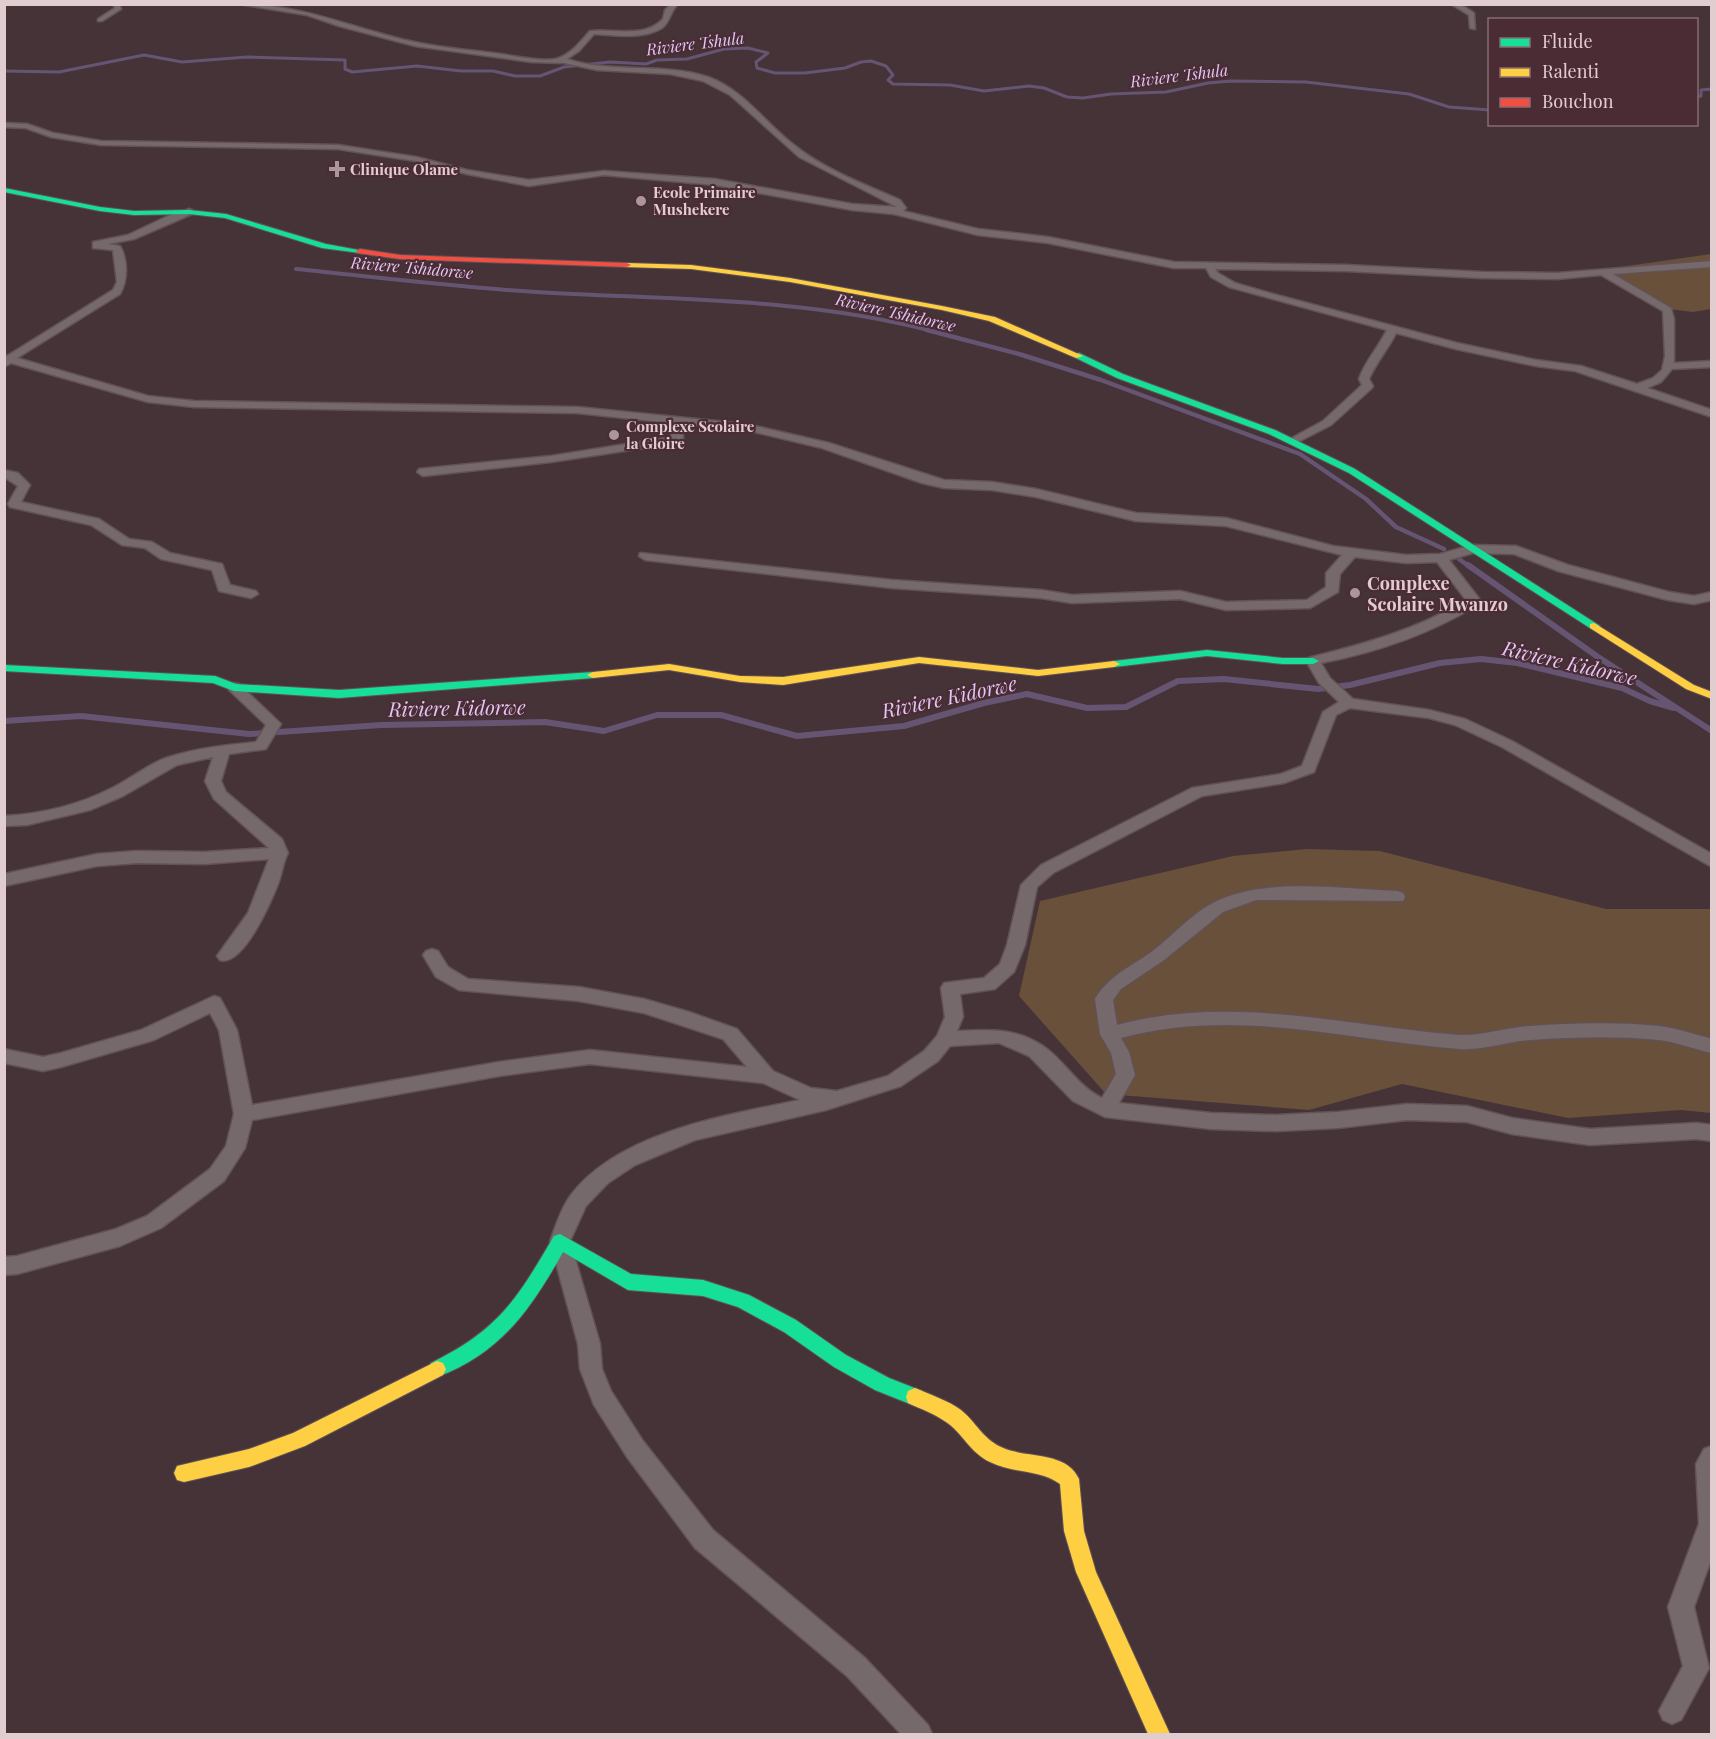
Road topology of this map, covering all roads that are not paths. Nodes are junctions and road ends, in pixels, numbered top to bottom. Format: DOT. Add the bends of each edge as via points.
graph roads {
  1 [pos="116,4"];
  2 [pos="242,4"];
  3 [pos="675,4"];
  4 [pos="1454,4"];
  5 [pos="100,20"];
  6 [pos="1473,28"];
  7 [pos="566,61"];
  8 [pos="4,125"];
  9 [pos="4,190"];
  10 [pos="894,211"];
  11 [pos="189,212"];
  12 [pos="1712,264"];
  13 [pos="1209,266"];
  14 [pos="1604,273"];
  15 [pos="1393,328"];
  16 [pos="7,361"];
  17 [pos="1712,364"];
  18 [pos="1671,366"];
  19 [pos="1637,388"];
  20 [pos="1712,414"];
  21 [pos="678,420"];
  22 [pos="1294,441"];
  23 [pos="423,472"];
  24 [pos="4,473"];
  25 [pos="1472,549"];
  26 [pos="1352,552"];
  27 [pos="645,556"];
  28 [pos="1441,558"];
  29 [pos="251,594"];
  30 [pos="1712,596"];
  31 [pos="1313,661"];
  32 [pos="4,668"];
  33 [pos="234,687"];
  34 [pos="1712,696"];
  35 [pos="1344,700"];
  36 [pos="223,750"];
  37 [pos="4,821"];
  38 [pos="280,854"];
  39 [pos="1712,862"];
  40 [pos="4,880"];
  41 [pos="1397,897"];
  42 [pos="432,955"];
  43 [pos="226,956"];
  44 [pos="1109,1034"];
  45 [pos="945,1039"];
  46 [pos="1712,1046"];
  47 [pos="4,1056"];
  48 [pos="766,1076"];
  49 [pos="837,1099"];
  50 [pos="1105,1109"];
  51 [pos="244,1114"];
  52 [pos="1712,1133"];
  53 [pos="560,1241"];
  54 [pos="4,1266"];
  55 [pos="1712,1457"];
  56 [pos="184,1473"];
  57 [pos="1672,1712"];
  58 [pos="919,1734"];
  59 [pos="1159,1734"];
  1 -- 5 [label="street" via="118,9"];
  2 -- 7 [label="street" via="308,14 415,44"];
  3 -- 7 [label="street" via="655,29 642,33 592,32 577,50 561,60"];
  4 -- 6 [label="street" via="1472,15"];
  7 -- 10 [label="street" via="580,67 678,72 706,79 727,90 801,154 897,202 902,208"];
  8 -- 10 [label="street" via="27,126 51,135 101,143 338,147 529,183 604,173 715,182"];
  9 -- 11 [label="street" via="134,213"];
  10 -- 13 [label="street" via="996,236 1048,240 1174,265"];
  11 -- 16 [label="street" via="130,237 96,244 117,248 123,264 117,292"];
  11 -- 22 [label="street" via="243,220 325,246 400,257 691,267 790,280 942,308 1016,328 1120,376"];
  12 -- 14 [label="street"];
  13 -- 14 [label="street" via="1524,276"];
  13 -- 15 [label="street" via="1214,275 1232,285"];
  14 -- 18 [label="street" via="1668,310"];
  15 -- 19 [label="street" via="1456,346 1577,368"];
  15 -- 22 [label="street" via="1369,366 1364,379 1368,386 1327,423"];
  16 -- 21 [label="street" via="148,399 194,404 577,410"];
  17 -- 18 [label="street"];
  18 -- 19 [label="street" via="1656,382"];
  19 -- 20 [label="street"];
  21 -- 23 [label="street" via="677,440 551,459"];
  21 -- 26 [label="street" via="790,436 935,482 1035,493 1130,516 1244,525"];
  22 -- 25 [label="street" via="1352,471"];
  24 -- 29 [label="street" via="24,485 14,504 95,522 126,542 217,567 224,588"];
  25 -- 28 [label="street"];
  25 -- 30 [label="street" via="1516,550 1563,568 1668,596 1694,600"];
  25 -- 34 [label="street" via="1690,687"];
  26 -- 27 [label="street" via="1333,573 1333,589 1310,604 1227,606 1180,595 1072,599 892,584"];
  26 -- 28 [label="street" via="1406,559"];
  28 -- 31 [label="street" via="1474,601 1394,640"];
  31 -- 33 [label="street" via="1207,653 1038,673 919,660 783,681 740,679 669,667 339,694"];
  31 -- 35 [label="street" via="1324,680"];
  32 -- 33 [label="street" via="215,680"];
  33 -- 36 [label="street" via="274,724 261,746"];
  35 -- 39 [label="street" via="1460,722 1507,744"];
  35 -- 45 [label="street" via="1330,712 1309,769 1284,778 1198,792 1047,869 1029,885 1008,967 989,984 950,988 954,1017"];
  36 -- 37 [label="street" via="172,761 84,806 38,818"];
  36 -- 38 [label="street" via="213,781 220,795 276,843"];
  38 -- 40 [label="street" via="137,856 97,860"];
  38 -- 43 [label="street" via="259,912"];
  41 -- 44 [label="street" via="1255,894 1217,908 1158,956 1114,984 1104,999"];
  42 -- 48 [label="street" via="442,972 465,985 579,994 683,1017 730,1034"];
  44 -- 46 [label="street" via="1150,1023 1241,1017 1462,1042 1529,1033 1607,1030 1661,1033"];
  44 -- 50 [label="street" via="1120,1052 1126,1075"];
  45 -- 49 [label="street" via="932,1056 894,1081"];
  45 -- 50 [label="street" via="1001,1036 1036,1051 1080,1096"];
  47 -- 51 [label="street" via="43,1064 61,1060 147,1035 214,1003 228,1030"];
  48 -- 49 [label="street" via="807,1095"];
  48 -- 51 [label="street" via="590,1057"];
  49 -- 53 [label="street" via="660,1142 612,1169 579,1200"];
  50 -- 52 [label="street" via="1211,1121 1276,1123 1407,1112 1467,1114 1512,1126 1590,1137"];
  51 -- 54 [label="street" via="235,1148 217,1175 154,1222 120,1237"];
  53 -- 56 [label="street" via="529,1295 499,1330 455,1360 298,1440 249,1458"];
  53 -- 58 [label="street" via="589,1344 591,1369 602,1397 635,1449 704,1539 856,1667"];
  53 -- 59 [label="street" via="628,1282 703,1288 743,1301 790,1326 856,1371 954,1416 995,1455 1050,1466 1069,1479 1077,1545 1098,1603"];
  55 -- 57 [label="street" via="1708,1464 1711,1524 1681,1608 1696,1668"];
}
